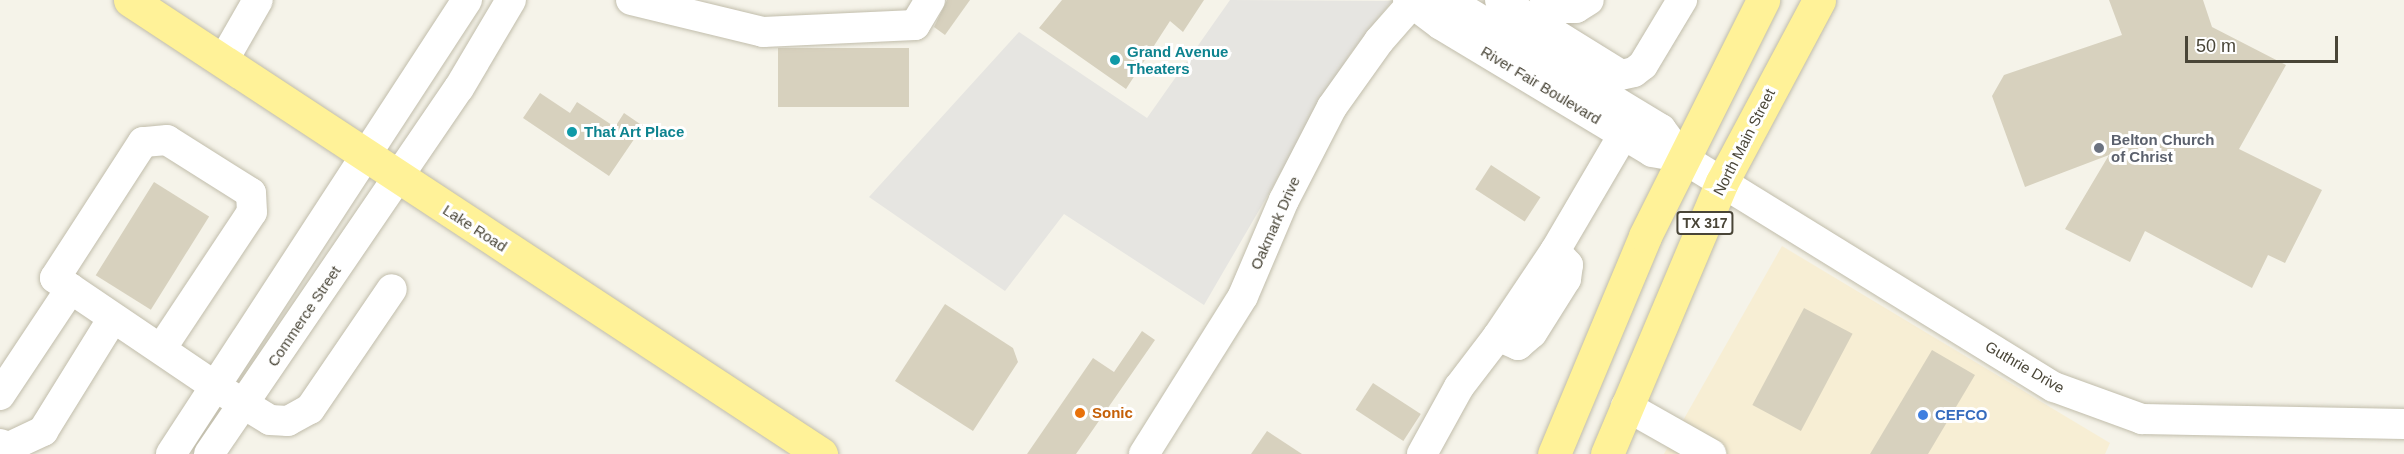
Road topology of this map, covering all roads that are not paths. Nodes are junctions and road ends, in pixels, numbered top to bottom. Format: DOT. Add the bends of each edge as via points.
graph roads {
  1 [pos="130,0"];
  2 [pos="511,0"];
  3 [pos="630,0"];
  4 [pos="930,0"];
  5 [pos="1448,0"];
  6 [pos="1500,0"];
  7 [pos="1545,0"];
  8 [pos="1589,0"];
  9 [pos="1682,0"];
  10 [pos="1763,0"];
  11 [pos="1819,0"];
  12 [pos="253,2"];
  13 [pos="1411,2"];
  14 [pos="460,12"];
  15 [pos="485,45"];
  16 [pos="223,62"];
  17 [pos="1623,135"];
  18 [pos="366,156"];
  19 [pos="1682,157"];
  20 [pos="398,178"];
  21 [pos="1722,182"];
  22 [pos="70,288"];
  23 [pos="392,290"];
  24 [pos="114,318"];
  25 [pos="161,349"];
  26 [pos="216,387"];
  27 [pos="0,395"];
  28 [pos="244,404"];
  29 [pos="1626,406"];
  30 [pos="2404,424"];
  31 [pos="0,444"];
  32 [pos="171,454"];
  33 [pos="209,454"];
  34 [pos="821,454"];
  35 [pos="1144,454"];
  36 [pos="1422,454"];
  37 [pos="1554,454"];
  38 [pos="1608,454"];
  39 [pos="1711,454"];
  1 -- 16 [label="main road, Lake Road"];
  2 -- 15 [label="street, Commerce Street"];
  3 -- 4 [label="street" via="763,32 915,25"];
  5 -- 19 [label="street, River Fair Boulevard" via="1660,129"];
  6 -- 9 [label="street" via="1621,75 1643,65"];
  7 -- 8 [label="street" via="1576,8"];
  10 -- 19 [label="main road, TX 317"];
  11 -- 21 [label="main road, North Main Street / TX 317"];
  12 -- 16 [label="street"];
  13 -- 17 [label="street, River Fair Boulevard"];
  13 -- 35 [label="street, Oakmark Drive" via="1332,107 1284,200 1243,296"];
  14 -- 15 [label="street"];
  14 -- 18 [label="street"];
  15 -- 20 [label="street, Commerce Street"];
  16 -- 18 [label="main road, Lake Road"];
  17 -- 19 [label="street, River Fair Boulevard" via="1652,152"];
  17 -- 36 [label="street" via="1555,251 1459,387"];
  18 -- 20 [label="main road, Lake Road"];
  18 -- 26 [label="street"];
  19 -- 21 [label="street, River Fair Boulevard"];
  19 -- 37 [label="main road, TX 317"];
  20 -- 28 [label="street, Commerce Street"];
  20 -- 34 [label="main road, Lake Road"];
  21 -- 29 [label="main road, North Main Street / TX 317"];
  21 -- 30 [label="street, Guthrie Drive" via="2054,387 2096,404 2142,419"];
  22 -- 24 [label="street"];
  22 -- 25 [label="street" via="55,278 143,142 167,140 251,193 252,212"];
  22 -- 27 [label="street"];
  23 -- 28 [label="street" via="310,410 288,421 270,420"];
  24 -- 25 [label="street"];
  24 -- 31 [label="street" via="43,431 9,447"];
  25 -- 26 [label="street"];
  26 -- 28 [label="street"];
  26 -- 32 [label="street"];
  28 -- 33 [label="street, Commerce Street"];
  29 -- 38 [label="main road, North Main Street / TX 317"];
  29 -- 39 [label="street"];
}
